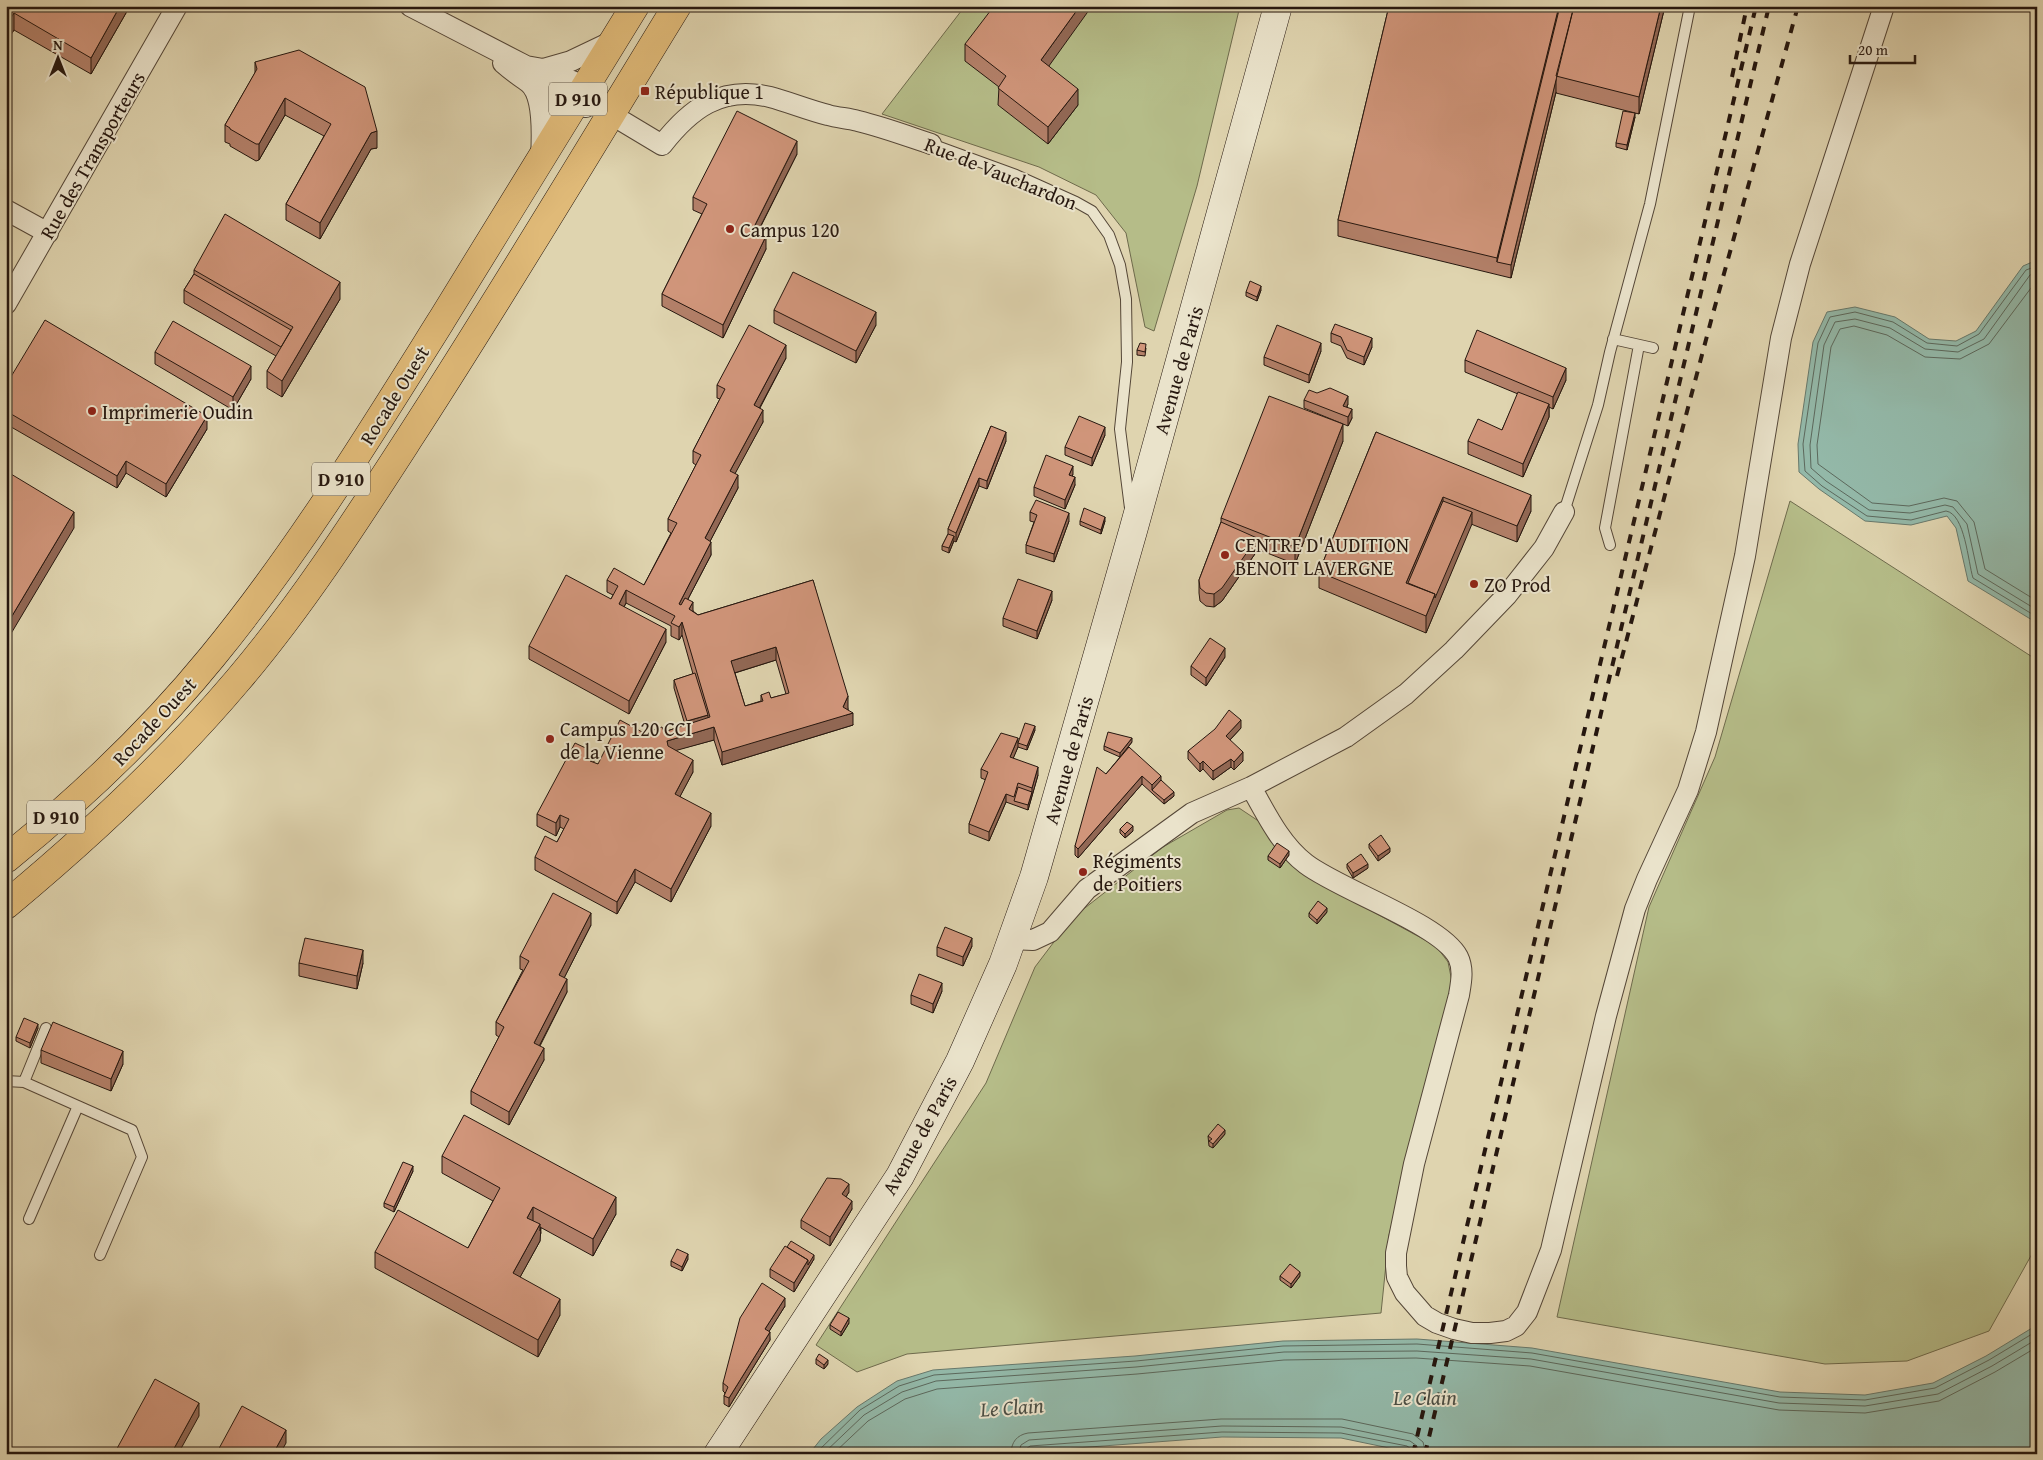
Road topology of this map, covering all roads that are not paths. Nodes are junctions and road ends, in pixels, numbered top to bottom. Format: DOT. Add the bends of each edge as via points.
graph roads {
  1 [pos="177,6"];
  2 [pos="410,6"];
  3 [pos="635,6"];
  4 [pos="677,6"];
  5 [pos="1278,6"];
  6 [pos="1690,6"];
  7 [pos="1884,6"];
  8 [pos="614,40"];
  9 [pos="536,76"];
  10 [pos="579,96"];
  11 [pos="612,115"];
  12 [pos="931,144"];
  13 [pos="541,159"];
  14 [pos="6,210"];
  15 [pos="48,233"];
  16 [pos="6,304"];
  17 [pos="1613,339"];
  18 [pos="1639,345"];
  19 [pos="1653,348"];
  20 [pos="1564,512"];
  21 [pos="1133,531"];
  22 [pos="1610,545"];
  23 [pos="1251,787"];
  24 [pos="6,860"];
  25 [pos="6,905"];
  26 [pos="1012,939"];
  27 [pos="46,1028"];
  28 [pos="6,1081"];
  29 [pos="24,1082"];
  30 [pos="78,1106"];
  31 [pos="29,1219"];
  32 [pos="100,1255"];
  33 [pos="718,1454"];
  1 -- 15 [label="street, Rue des Transporteurs"];
  2 -- 9 [label="street" via="487,47 519,78"];
  3 -- 8 [label="main road, Rocade Ouest / D 910"];
  4 -- 11 [label="main road, D 910"];
  5 -- 21 [label="main road, Avenue de Paris"];
  6 -- 17 [label="lane" via="1650,204"];
  7 -- 23 [label="street" via="1800,264 1781,338 1745,556 1706,732 1688,790 1636,909 1606,1016 1552,1250 1527,1312 1516,1326 1506,1331 1472,1333 1437,1323 1409,1299 1397,1277 1396,1253 1414,1164 1459,995 1462,978 1459,959 1438,937 1306,864 1283,839"];
  8 -- 9 [label="street"];
  8 -- 10 [label="main road, Rocade Ouest / D 910"];
  9 -- 10 [label="street" via="577,83"];
  9 -- 13 [label="street" via="542,123"];
  10 -- 11 [label="street"];
  10 -- 13 [label="main road, Rocade Ouest / D 910"];
  11 -- 12 [label="street, Rue de Vauchardon" via="662,145 680,122 700,107 726,95 768,96"];
  11 -- 25 [label="main road, D 910" via="360,513 240,679 128,798"];
  12 -- 21 [label="lane, Rue de Vauchardon" via="1016,175 1076,202 1092,212 1109,235 1120,265 1126,299 1128,362 1120,429"];
  13 -- 24 [label="main road, Rocade Ouest / D 910" via="327,500 263,592 212,657 105,774"];
  14 -- 15 [label="street"];
  15 -- 16 [label="street, Rue des Transporteurs"];
  17 -- 18 [label="lane"];
  17 -- 20 [label="lane" via="1598,404"];
  18 -- 19 [label="lane"];
  18 -- 22 [label="lane" via="1604,528"];
  20 -- 23 [label="street" via="1544,548 1507,595 1406,694 1346,738"];
  21 -- 26 [label="main road, Avenue de Paris" via="1037,867"];
  23 -- 26 [label="street" via="1192,813 1146,846 1087,889 1050,932 1033,940"];
  26 -- 33 [label="main road, Avenue de Paris" via="960,1061 900,1176"];
  27 -- 29 [label="lane"];
  28 -- 29 [label="lane"];
  29 -- 30 [label="lane"];
  30 -- 31 [label="lane"];
  30 -- 32 [label="lane" via="132,1130 142,1157"];
}
